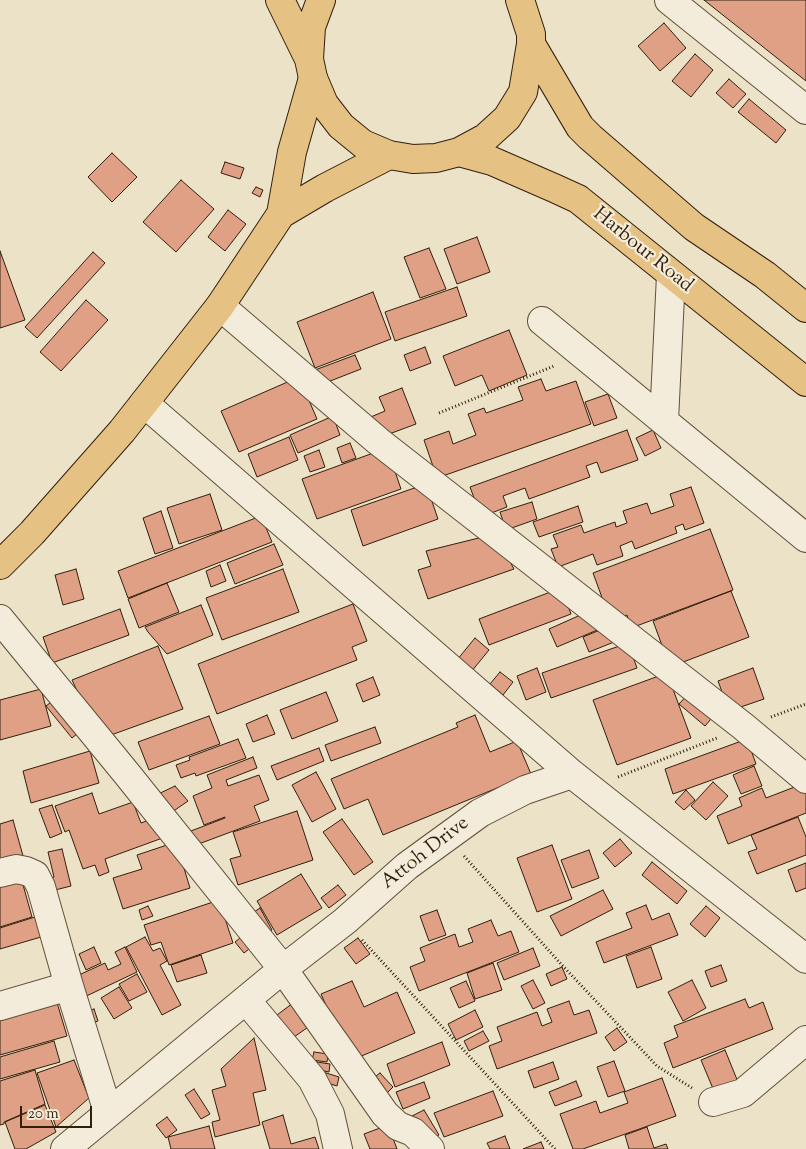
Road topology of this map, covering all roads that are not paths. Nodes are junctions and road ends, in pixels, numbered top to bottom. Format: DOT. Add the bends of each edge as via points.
graph roads {
  1 [pos="280,0"];
  2 [pos="321,0"];
  3 [pos="669,0"];
  4 [pos="522,2"];
  5 [pos="531,44"];
  6 [pos="311,69"];
  7 [pos="806,110"];
  8 [pos="459,152"];
  9 [pos="389,155"];
  10 [pos="281,214"];
  11 [pos="671,275"];
  12 [pos="220,306"];
  13 [pos="806,308"];
  14 [pos="542,321"];
  15 [pos="806,382"];
  16 [pos="144,404"];
  17 [pos="664,421"];
  18 [pos="806,538"];
  19 [pos="0,564"];
  20 [pos="0,618"];
  21 [pos="806,780"];
  22 [pos="581,781"];
  23 [pos="0,873"];
  24 [pos="806,959"];
  25 [pos="283,969"];
  26 [pos="69,986"];
  27 [pos="246,1000"];
  28 [pos="0,1006"];
  29 [pos="806,1040"];
  30 [pos="713,1102"];
  31 [pos="108,1112"];
  32 [pos="65,1149"];
  33 [pos="338,1149"];
  34 [pos="430,1149"];
  1 -- 6 [label="main road, Harbour Road"];
  2 -- 6 [label="main road, Harbour Road" via="312,27"];
  3 -- 7 [label="street"];
  4 -- 5 [label="main road, Harbour Road"];
  5 -- 8 [label="main road, Harbour Road" via="523,92 507,118 485,138"];
  5 -- 13 [label="main road, Harbour Road" via="580,127 590,137 694,227 765,275"];
  6 -- 9 [label="main road, Harbour Road" via="324,104 341,126 363,144"];
  6 -- 10 [label="main road"];
  8 -- 9 [label="main road, Harbour Road" via="413,159"];
  8 -- 11 [label="main road, Harbour Road" via="492,161 578,199"];
  9 -- 10 [label="main road"];
  10 -- 12 [label="main road"];
  11 -- 15 [label="main road, Harbour Road"];
  11 -- 17 [label="street"];
  12 -- 16 [label="main road"];
  12 -- 21 [label="street" via="378,441 744,727"];
  14 -- 17 [label="street"];
  16 -- 19 [label="main road" via="32,533"];
  16 -- 22 [label="street"];
  17 -- 18 [label="street"];
  20 -- 25 [label="street"];
  22 -- 24 [label="street"];
  22 -- 25 [label="street, Attoh Drive" via="525,790 488,809 407,866 345,921"];
  23 -- 26 [label="street" via="16,869 35,875"];
  25 -- 27 [label="street, Attoh Drive"];
  25 -- 34 [label="street" via="385,1114 398,1126 414,1132"];
  26 -- 28 [label="street"];
  26 -- 31 [label="street"];
  27 -- 31 [label="street, Attoh Drive"];
  27 -- 33 [label="street" via="312,1079 330,1114"];
  29 -- 30 [label="street" via="743,1093"];
  31 -- 32 [label="street, Attoh Drive"];
}
